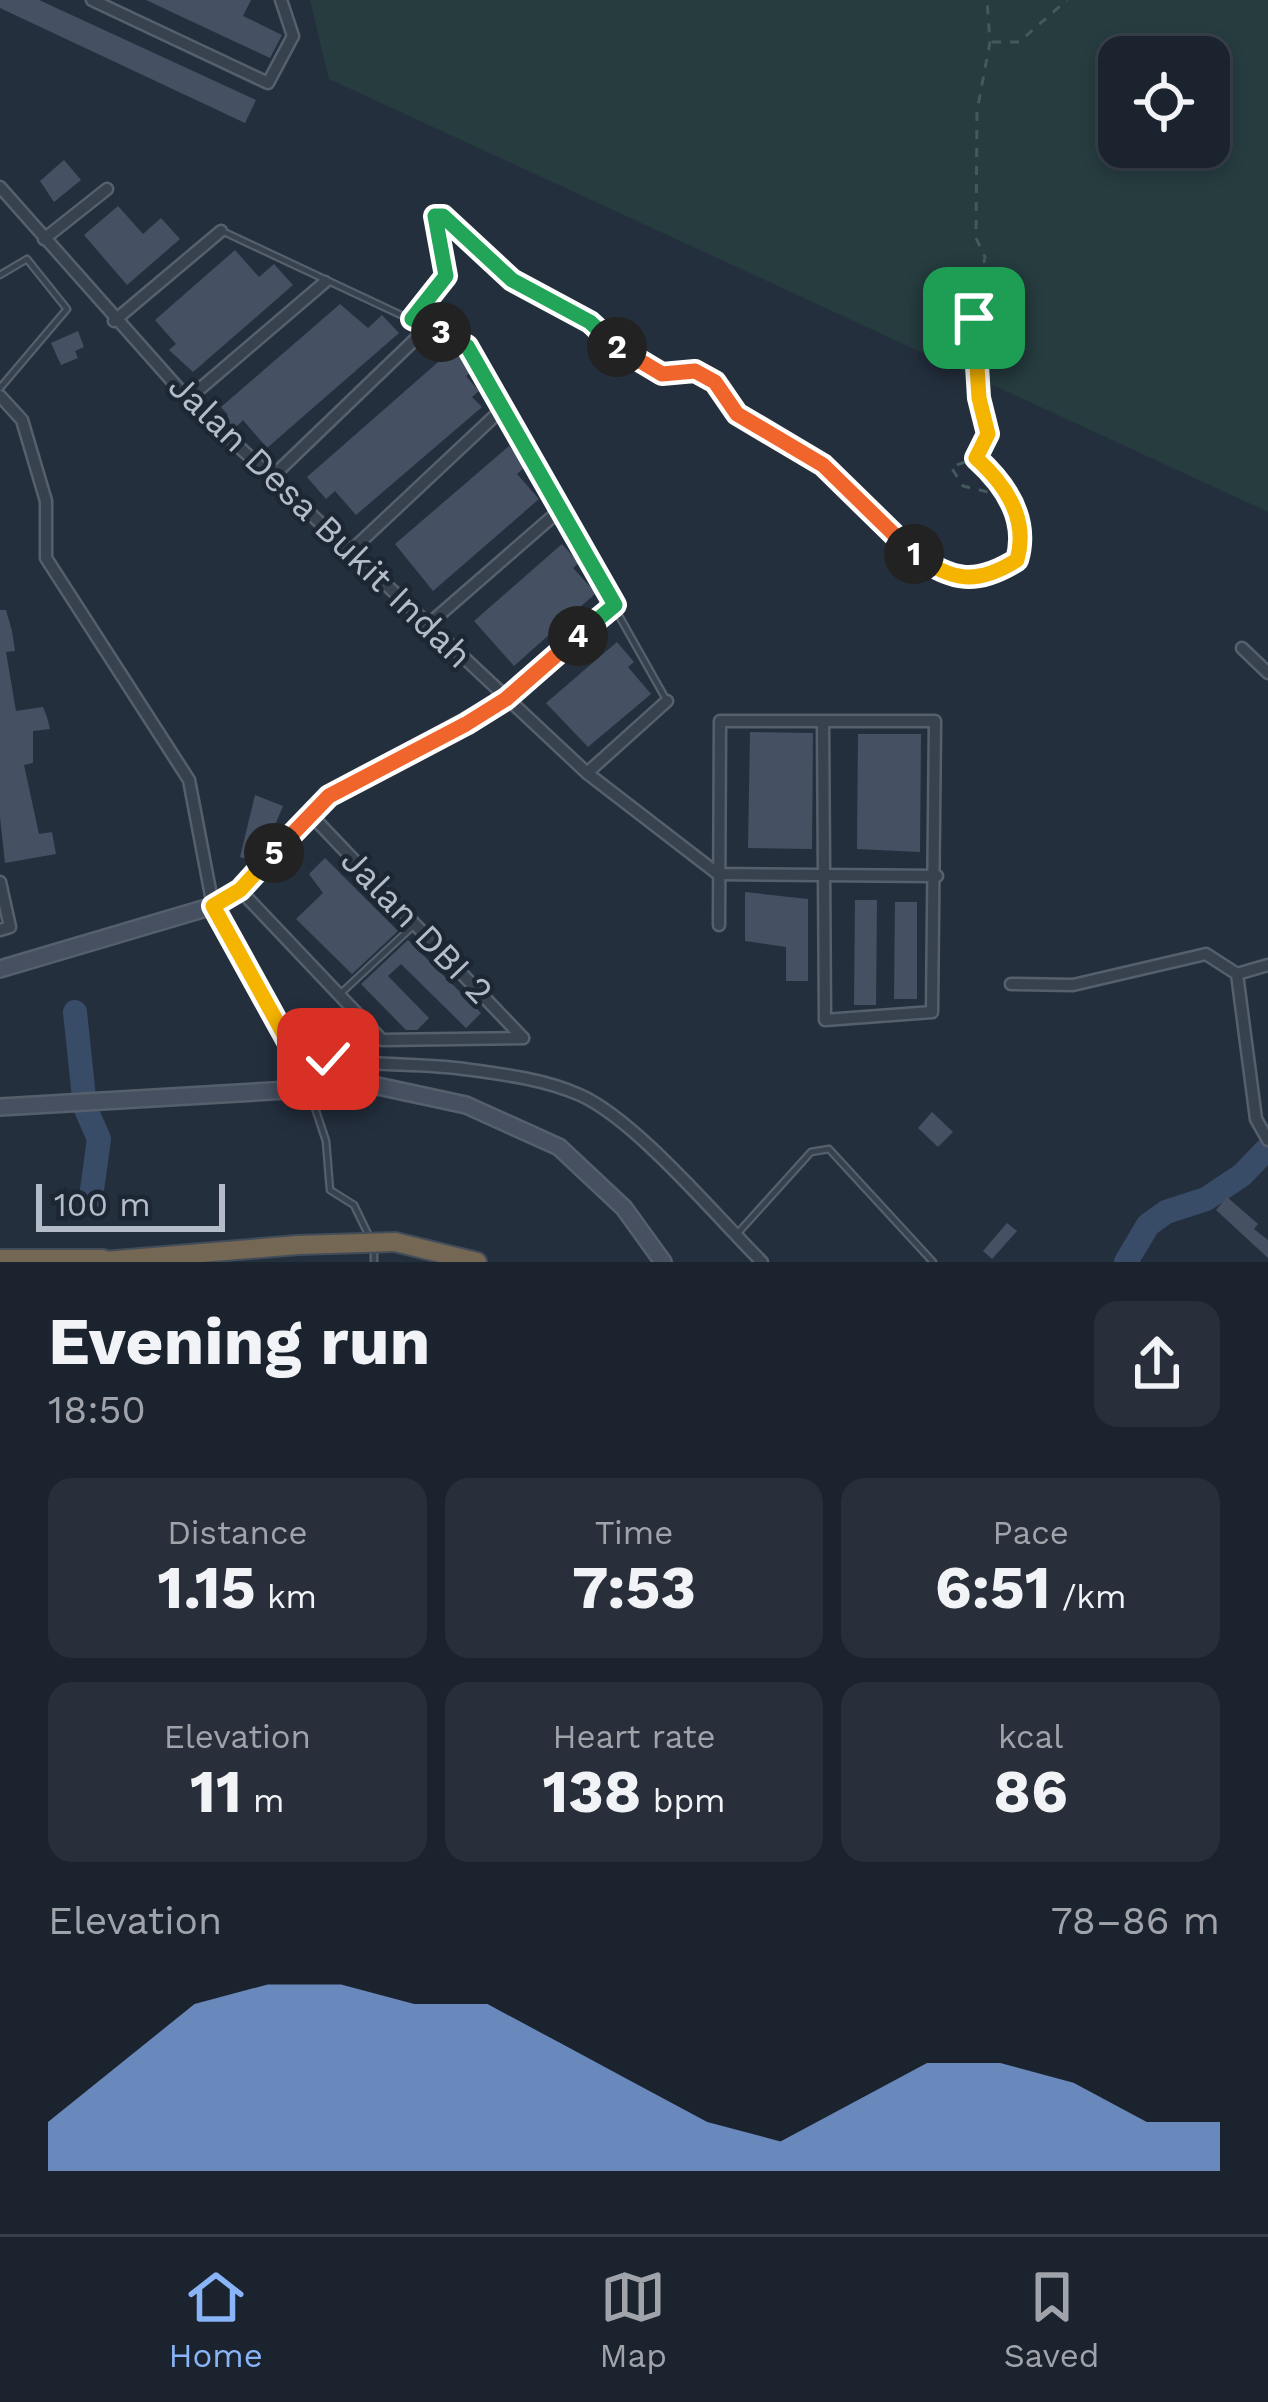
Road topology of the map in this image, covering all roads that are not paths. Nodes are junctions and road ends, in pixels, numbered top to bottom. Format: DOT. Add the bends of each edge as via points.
graph roads {
  1 [pos="92,0"];
  2 [pos="281,0"];
  3 [pos="114,5"];
  4 [pos="0,187"];
  5 [pos="107,189"];
  6 [pos="221,231"];
  7 [pos="44,239"];
  8 [pos="0,275"];
  9 [pos="325,282"];
  10 [pos="114,321"];
  11 [pos="429,326"];
  12 [pos="0,392"];
  13 [pos="188,399"];
  14 [pos="500,411"];
  15 [pos="273,476"];
  16 [pos="560,510"];
  17 [pos="353,549"];
  18 [pos="615,605"];
  19 [pos="429,624"];
  20 [pos="1243,648"];
  21 [pos="1268,673"];
  22 [pos="506,699"];
  23 [pos="667,701"];
  24 [pos="823,721"];
  25 [pos="587,773"];
  26 [pos="311,814"];
  27 [pos="718,874"];
  28 [pos="824,875"];
  29 [pos="937,876"];
  30 [pos="0,882"];
  31 [pos="240,890"];
  32 [pos="213,906"];
  33 [pos="415,924"];
  34 [pos="719,925"];
  35 [pos="5,929"];
  36 [pos="1268,965"];
  37 [pos="0,969"];
  38 [pos="1237,974"];
  39 [pos="1011,984"];
  40 [pos="339,994"];
  41 [pos="292,1049"];
  42 [pos="308,1088"];
  43 [pos="0,1107"];
  44 [pos="1268,1140"];
  45 [pos="735,1236"];
  46 [pos="136,1258"];
  47 [pos="0,1259"];
  48 [pos="92,1262"];
  49 [pos="374,1262"];
  50 [pos="477,1262"];
  51 [pos="663,1262"];
  52 [pos="762,1262"];
  53 [pos="933,1262"];
  1 -- 3 [label="street"];
  2 -- 3 [label="street" via="292,36 268,83"];
  4 -- 7 [label="street, Jalan Desa Bukit Indah"];
  5 -- 7 [label="street"];
  6 -- 9 [label="lane"];
  6 -- 10 [label="street"];
  7 -- 10 [label="street, Jalan Desa Bukit Indah"];
  8 -- 12 [label="lane" via="27,259 67,309"];
  9 -- 11 [label="lane"];
  9 -- 13 [label="street"];
  10 -- 13 [label="street, Jalan Desa Bukit Indah"];
  11 -- 14 [label="lane" via="467,346"];
  11 -- 15 [label="street"];
  12 -- 32 [label="street" via="22,420 46,501 46,558 189,780"];
  13 -- 15 [label="street, Jalan Desa Bukit Indah"];
  14 -- 16 [label="lane"];
  14 -- 17 [label="street"];
  15 -- 17 [label="street, Jalan Desa Bukit Indah"];
  16 -- 18 [label="lane"];
  16 -- 19 [label="street"];
  17 -- 19 [label="street, Jalan Desa Bukit Indah"];
  18 -- 22 [label="street"];
  18 -- 23 [label="lane"];
  19 -- 22 [label="street, Jalan Desa Bukit Indah"];
  20 -- 21 [label="street"];
  22 -- 25 [label="street, Jalan Desa Bukit Indah"];
  22 -- 26 [label="street" via="329,796"];
  23 -- 25 [label="street"];
  24 -- 27 [label="street" via="720,721"];
  24 -- 28 [label="street"];
  24 -- 29 [label="street" via="935,721"];
  25 -- 27 [label="street, Jalan Desa Bukit Indah"];
  26 -- 31 [label="street"];
  26 -- 33 [label="street, Jalan DBI 2"];
  27 -- 28 [label="street"];
  27 -- 34 [label="street"];
  28 -- 29 [label="street"];
  28 -- 29 [label="street" via="825,1020 932,1012"];
  30 -- 35 [label="street"];
  31 -- 32 [label="street"];
  31 -- 40 [label="street"];
  32 -- 37 [label="street"];
  32 -- 41 [label="street"];
  33 -- 40 [label="lane"];
  33 -- 40 [label="street, Jalan DBI 2" via="523,1037 382,1040"];
  36 -- 38 [label="street"];
  38 -- 39 [label="street" via="1207,954 1072,985"];
  38 -- 44 [label="street" via="1256,1119"];
  41 -- 42 [label="lane"];
  41 -- 45 [label="street" via="460,1068 580,1095 625,1126"];
  42 -- 43 [label="street"];
  42 -- 49 [label="lane" via="326,1141 330,1190 354,1205"];
  42 -- 51 [label="street" via="373,1085 466,1105 559,1147 623,1208"];
  45 -- 52 [label="street"];
  45 -- 53 [label="lane" via="811,1152 829,1149"];
  46 -- 47 [label="highway"];
  46 -- 48 [label="highway"];
  46 -- 50 [label="highway, bridge" via="395,1242"];
}
